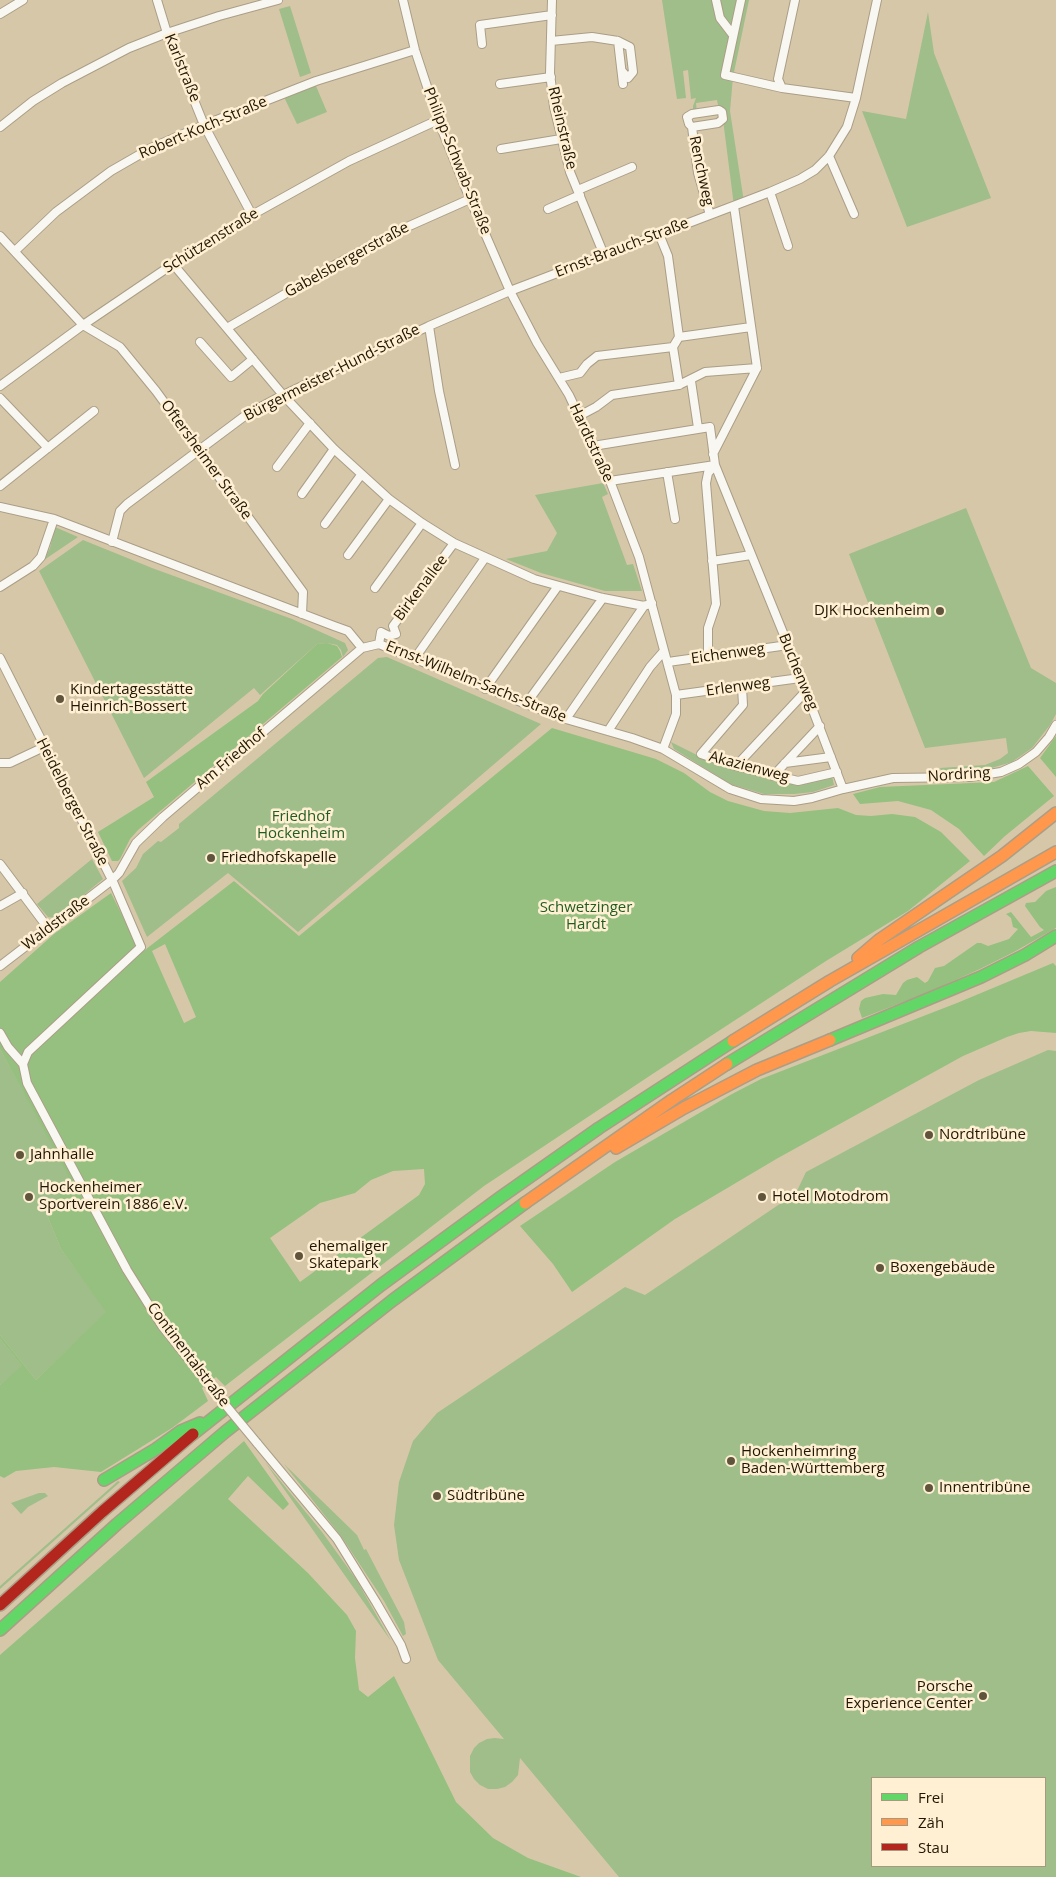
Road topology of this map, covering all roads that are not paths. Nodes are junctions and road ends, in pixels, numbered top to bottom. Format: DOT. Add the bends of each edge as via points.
graph roads {
  1 [pos="23,0"];
  2 [pos="158,0"];
  3 [pos="278,0"];
  4 [pos="403,0"];
  5 [pos="552,0"];
  6 [pos="716,0"];
  7 [pos="741,0"];
  8 [pos="794,0"];
  9 [pos="877,0"];
  10 [pos="1,11"];
  11 [pos="552,15"];
  12 [pos="167,33"];
  13 [pos="733,36"];
  14 [pos="551,41"];
  15 [pos="482,44"];
  16 [pos="416,50"];
  17 [pos="550,78"];
  18 [pos="500,84"];
  19 [pos="623,84"];
  20 [pos="782,88"];
  21 [pos="856,98"];
  22 [pos="438,120"];
  23 [pos="204,125"];
  24 [pos="0,127"];
  25 [pos="692,128"];
  26 [pos="561,139"];
  27 [pos="501,150"];
  28 [pos="829,156"];
  29 [pos="632,167"];
  30 [pos="770,192"];
  31 [pos="579,193"];
  32 [pos="470,198"];
  33 [pos="734,206"];
  34 [pos="548,209"];
  35 [pos="854,214"];
  36 [pos="252,215"];
  37 [pos="710,215"];
  38 [pos="659,234"];
  39 [pos="0,236"];
  40 [pos="788,246"];
  41 [pos="15,251"];
  42 [pos="604,255"];
  43 [pos="173,264"];
  44 [pos="510,291"];
  45 [pos="83,325"];
  46 [pos="428,326"];
  47 [pos="751,327"];
  48 [pos="227,328"];
  49 [pos="679,337"];
  50 [pos="200,342"];
  51 [pos="673,348"];
  52 [pos="253,358"];
  53 [pos="757,368"];
  54 [pos="558,378"];
  55 [pos="690,380"];
  56 [pos="679,385"];
  57 [pos="0,386"];
  58 [pos="283,395"];
  59 [pos="0,398"];
  60 [pos="94,411"];
  61 [pos="579,416"];
  62 [pos="310,424"];
  63 [pos="698,428"];
  64 [pos="594,446"];
  65 [pos="48,448"];
  66 [pos="198,450"];
  67 [pos="334,450"];
  68 [pos="713,454"];
  69 [pos="455,465"];
  70 [pos="715,465"];
  71 [pos="277,466"];
  72 [pos="667,472"];
  73 [pos="361,475"];
  74 [pos="610,481"];
  75 [pos="0,486"];
  76 [pos="302,494"];
  77 [pos="389,499"];
  78 [pos="0,507"];
  79 [pos="54,519"];
  80 [pos="675,519"];
  81 [pos="422,523"];
  82 [pos="325,524"];
  83 [pos="112,542"];
  84 [pos="454,544"];
  85 [pos="348,555"];
  86 [pos="752,555"];
  87 [pos="485,558"];
  88 [pos="712,561"];
  89 [pos="558,586"];
  90 [pos="0,587"];
  91 [pos="375,588"];
  92 [pos="603,598"];
  93 [pos="648,605"];
  94 [pos="302,614"];
  95 [pos="379,644"];
  96 [pos="788,645"];
  97 [pos="362,648"];
  98 [pos="664,651"];
  99 [pos="708,657"];
  100 [pos="0,658"];
  101 [pos="415,658"];
  102 [pos="668,662"];
  103 [pos="800,678"];
  104 [pos="742,687"];
  105 [pos="485,689"];
  106 [pos="806,691"];
  107 [pos="676,695"];
  108 [pos="526,704"];
  109 [pos="566,719"];
  110 [pos="1056,725"];
  111 [pos="820,726"];
  112 [pos="608,731"];
  113 [pos="44,747"];
  114 [pos="663,749"];
  115 [pos="831,757"];
  116 [pos="785,762"];
  117 [pos="0,763"];
  118 [pos="736,766"];
  119 [pos="837,772"];
  120 [pos="773,776"];
  121 [pos="843,789"];
  122 [pos="1056,813"];
  123 [pos="1056,852"];
  124 [pos="1,869"];
  125 [pos="1056,871"];
  126 [pos="112,880"];
  127 [pos="23,893"];
  128 [pos="0,906"];
  129 [pos="48,928"];
  130 [pos="1049,941"];
  131 [pos="0,966"];
  132 [pos="830,980"];
  133 [pos="0,1033"];
  134 [pos="23,1064"];
  135 [pos="571,1170"];
  136 [pos="212,1418"];
  137 [pos="104,1480"];
  138 [pos="0,1605"];
  139 [pos="0,1630"];
  140 [pos="406,1659"];
  1 -- 10 [label="street"];
  2 -- 12 [label="street, Karlstraße"];
  3 -- 12 [label="street"];
  4 -- 16 [label="street, Philipp-Schwab-Straße"];
  5 -- 11 [label="street, Rheinstraße"];
  6 -- 13 [label="street" via="720,18"];
  7 -- 13 [label="street"];
  8 -- 20 [label="street" via="778,79"];
  9 -- 21 [label="street, Ernst-Brauch-Straße"];
  11 -- 14 [label="street, Rheinstraße"];
  11 -- 15 [label="street" via="480,25"];
  12 -- 23 [label="street, Karlstraße"];
  12 -- 24 [label="street" via="129,48 62,83"];
  13 -- 20 [label="street" via="725,75"];
  14 -- 17 [label="street, Rheinstraße"];
  14 -- 19 [label="street" via="592,37 618,41"];
  16 -- 22 [label="street, Philipp-Schwab-Straße"];
  16 -- 23 [label="street, Robert-Koch-Straße" via="316,81"];
  17 -- 18 [label="street"];
  17 -- 26 [label="street, Rheinstraße"];
  20 -- 21 [label="street"];
  21 -- 28 [label="street, Ernst-Brauch-Straße" via="847,127"];
  22 -- 32 [label="street, Philipp-Schwab-Straße"];
  22 -- 36 [label="street, Schützenstraße" via="349,161"];
  23 -- 36 [label="street, Karlstraße"];
  23 -- 41 [label="street, Robert-Koch-Straße" via="151,148 111,171 56,212"];
  25 -- 37 [label="street, Renchweg" via="698,173"];
  26 -- 27 [label="street"];
  26 -- 31 [label="street, Rheinstraße"];
  28 -- 30 [label="street, Ernst-Brauch-Straße" via="815,170"];
  28 -- 35 [label="street"];
  29 -- 31 [label="street"];
  30 -- 33 [label="street, Ernst-Brauch-Straße"];
  30 -- 40 [label="street"];
  31 -- 34 [label="street"];
  31 -- 42 [label="street, Rheinstraße"];
  32 -- 44 [label="street, Philipp-Schwab-Straße"];
  32 -- 48 [label="street, Gabelsbergerstraße" via="398,231"];
  33 -- 37 [label="street, Ernst-Brauch-Straße"];
  33 -- 47 [label="street"];
  36 -- 43 [label="street, Schützenstraße"];
  37 -- 38 [label="street, Ernst-Brauch-Straße"];
  38 -- 42 [label="street, Ernst-Brauch-Straße"];
  38 -- 49 [label="street" via="668,256"];
  39 -- 41 [label="street, Oftersheimer Straße"];
  41 -- 45 [label="street, Oftersheimer Straße"];
  42 -- 44 [label="street, Ernst-Brauch-Straße"];
  43 -- 45 [label="street, Schützenstraße"];
  43 -- 48 [label="street, Birkenallee"];
  44 -- 46 [label="street, Bürgermeister-Hund-Straße"];
  44 -- 54 [label="street, Hardtstraße"];
  45 -- 57 [label="street, Schützenstraße"];
  45 -- 66 [label="street, Oftersheimer Straße" via="120,347"];
  46 -- 58 [label="street, Bürgermeister-Hund-Straße"];
  46 -- 69 [label="street"];
  47 -- 49 [label="street"];
  47 -- 53 [label="street"];
  48 -- 52 [label="street, Birkenallee"];
  49 -- 51 [label="street"];
  50 -- 52 [label="street" via="231,377"];
  51 -- 54 [label="street" via="597,356 580,373"];
  51 -- 56 [label="street"];
  52 -- 58 [label="street, Birkenallee"];
  53 -- 55 [label="street" via="704,372"];
  53 -- 68 [label="street"];
  54 -- 61 [label="street, Hardtstraße"];
  55 -- 56 [label="street"];
  55 -- 63 [label="street"];
  56 -- 61 [label="street" via="612,395"];
  58 -- 62 [label="street, Birkenallee"];
  58 -- 66 [label="street, Bürgermeister-Hund-Straße" via="246,415"];
  59 -- 65 [label="street"];
  60 -- 65 [label="street"];
  61 -- 64 [label="street, Hardtstraße"];
  62 -- 67 [label="street, Birkenallee"];
  62 -- 71 [label="street"];
  63 -- 64 [label="street"];
  63 -- 68 [label="street, Buchenweg" via="710,427"];
  64 -- 74 [label="street, Hardtstraße"];
  65 -- 75 [label="street"];
  66 -- 83 [label="street, Bürgermeister-Hund-Straße" via="122,508"];
  66 -- 94 [label="street, Oftersheimer Straße" via="304,592"];
  67 -- 73 [label="street, Birkenallee"];
  67 -- 76 [label="street"];
  68 -- 70 [label="street, Buchenweg"];
  70 -- 72 [label="street"];
  70 -- 86 [label="street, Buchenweg"];
  70 -- 88 [label="street" via="708,473 706,484"];
  72 -- 74 [label="street"];
  72 -- 80 [label="street"];
  73 -- 77 [label="street, Birkenallee"];
  73 -- 82 [label="street"];
  74 -- 93 [label="street, Hardtstraße" via="639,557"];
  77 -- 81 [label="street, Birkenallee"];
  77 -- 85 [label="street"];
  78 -- 79 [label="street, Ernst-Wilhelm-Sachs-Straße"];
  79 -- 83 [label="street, Ernst-Wilhelm-Sachs-Straße"];
  79 -- 90 [label="street" via="41,557"];
  81 -- 84 [label="street, Birkenallee"];
  81 -- 91 [label="street"];
  83 -- 94 [label="street, Ernst-Wilhelm-Sachs-Straße"];
  84 -- 87 [label="street, Birkenallee"];
  84 -- 95 [label="street, Birkenallee" via="393,626 396,634 389,636 381,632"];
  86 -- 88 [label="street"];
  86 -- 96 [label="street, Buchenweg"];
  87 -- 89 [label="street, Birkenallee"];
  87 -- 101 [label="street"];
  88 -- 99 [label="street" via="716,604 708,628"];
  89 -- 92 [label="street, Birkenallee"];
  89 -- 105 [label="street"];
  92 -- 93 [label="street, Birkenallee"];
  92 -- 108 [label="street"];
  93 -- 98 [label="street"];
  93 -- 109 [label="street"];
  94 -- 97 [label="street, Ernst-Wilhelm-Sachs-Straße" via="348,631"];
  95 -- 97 [label="street, Ernst-Wilhelm-Sachs-Straße"];
  95 -- 101 [label="street, Ernst-Wilhelm-Sachs-Straße"];
  96 -- 99 [label="street, Eichenweg"];
  96 -- 103 [label="street, Buchenweg"];
  97 -- 126 [label="street, Am Friedhof" via="163,817 136,843"];
  98 -- 102 [label="street"];
  98 -- 112 [label="street"];
  99 -- 102 [label="street, Eichenweg"];
  100 -- 113 [label="street, Heidelberger Straße"];
  101 -- 105 [label="street, Ernst-Wilhelm-Sachs-Straße"];
  102 -- 107 [label="street"];
  103 -- 104 [label="street, Erlenweg"];
  103 -- 106 [label="street, Buchenweg"];
  104 -- 107 [label="street, Erlenweg"];
  104 -- 118 [label="street, Akazienweg" via="743,705 701,754"];
  105 -- 108 [label="street, Ernst-Wilhelm-Sachs-Straße"];
  106 -- 111 [label="street, Buchenweg"];
  106 -- 118 [label="street"];
  107 -- 114 [label="street" via="676,714"];
  108 -- 109 [label="street, Ernst-Wilhelm-Sachs-Straße"];
  109 -- 112 [label="street, Ernst-Wilhelm-Sachs-Straße"];
  110 -- 121 [label="street, Nordring" via="1036,752 1000,772 970,777 893,778"];
  111 -- 115 [label="street, Buchenweg"];
  111 -- 116 [label="street"];
  112 -- 114 [label="street, Ernst-Wilhelm-Sachs-Straße"];
  113 -- 117 [label="street"];
  113 -- 126 [label="street, Heidelberger Straße"];
  114 -- 121 [label="street, Ernst-Wilhelm-Sachs-Straße" via="730,789 761,799 794,801"];
  115 -- 116 [label="street"];
  115 -- 119 [label="street, Buchenweg"];
  116 -- 120 [label="street"];
  118 -- 120 [label="street, Akazienweg"];
  119 -- 120 [label="street, Akazienweg" via="798,781"];
  119 -- 121 [label="street, Buchenweg"];
  122 -- 132 [label="highway" via="985,868 879,940"];
  123 -- 132 [label="highway"];
  124 -- 127 [label="street"];
  125 -- 135 [label="highway" via="919,947 754,1046"];
  126 -- 129 [label="street, Waldstraße"];
  126 -- 134 [label="street, Heidelberger Straße" via="141,947 28,1052"];
  127 -- 128 [label="street"];
  127 -- 129 [label="street"];
  129 -- 131 [label="street, Waldstraße"];
  130 -- 135 [label="highway" via="1005,966 757,1070 596,1160"];
  132 -- 136 [label="highway" via="706,1058 509,1191 381,1285"];
  133 -- 134 [label="street, Continentalstraße"];
  134 -- 140 [label="street, Continentalstraße, bridge" via="27,1083 127,1270 162,1326 337,1539 401,1645"];
  135 -- 139 [label="highway" via="393,1300 225,1432"];
  136 -- 137 [label="highway" via="181,1431"];
  136 -- 138 [label="highway"];
}
